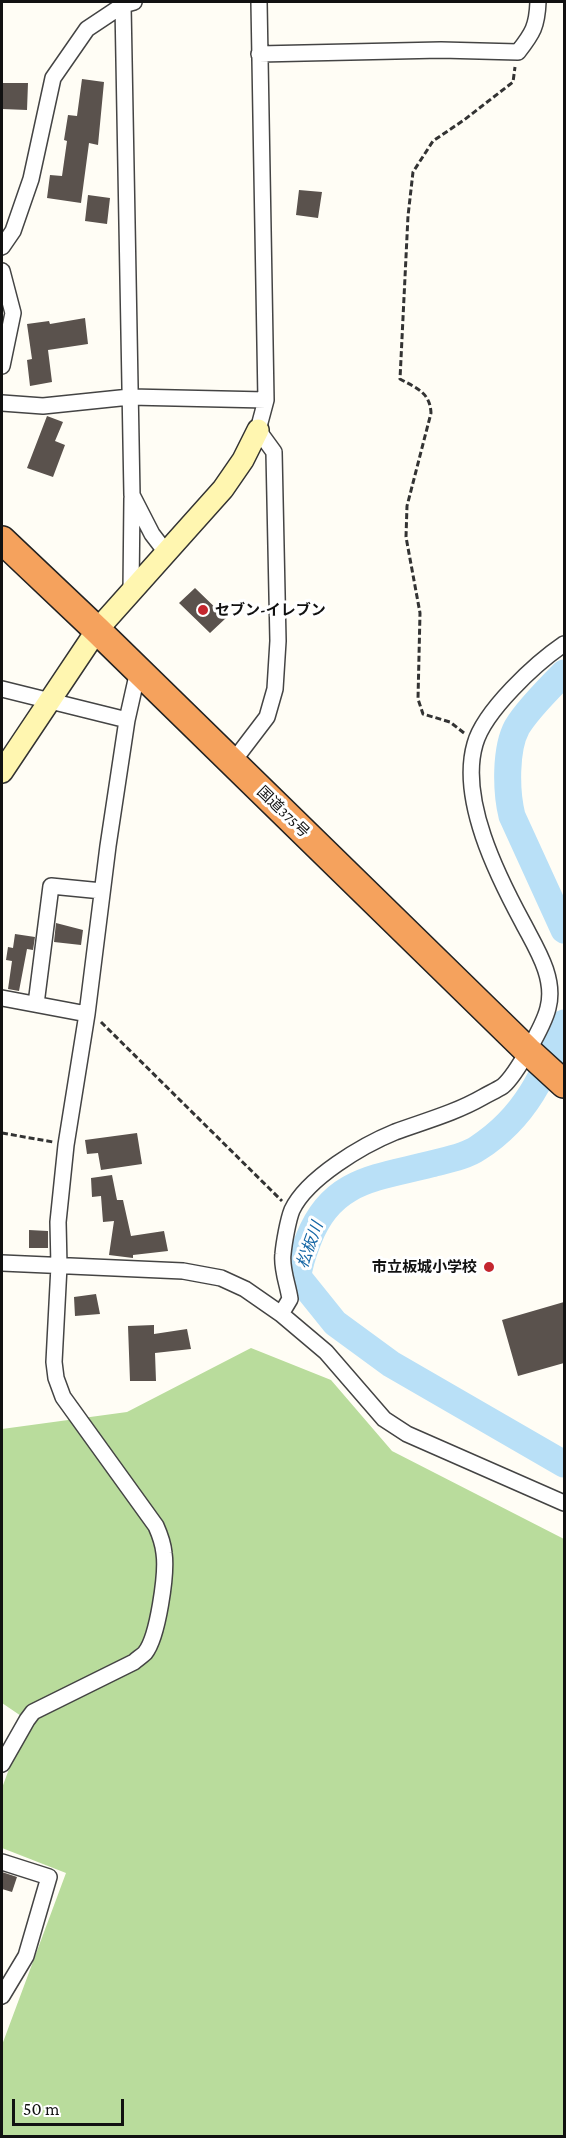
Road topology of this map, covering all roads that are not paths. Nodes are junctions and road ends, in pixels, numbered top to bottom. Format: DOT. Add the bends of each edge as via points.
graph roads {
  1 [pos="259,2"];
  2 [pos="538,2"];
  3 [pos="128,3"];
  4 [pos="259,54"];
  5 [pos="2,247"];
  6 [pos="2,271"];
  7 [pos="2,366"];
  8 [pos="130,397"];
  9 [pos="266,400"];
  10 [pos="2,404"];
  11 [pos="258,429"];
  12 [pos="132,495"];
  13 [pos="2,540"];
  14 [pos="165,551"];
  15 [pos="131,591"];
  16 [pos="97,630"];
  17 [pos="564,644"];
  18 [pos="138,671"];
  19 [pos="2,689"];
  20 [pos="51,700"];
  21 [pos="127,720"];
  22 [pos="232,763"];
  23 [pos="2,772"];
  24 [pos="102,891"];
  25 [pos="2,998"];
  26 [pos="36,1004"];
  27 [pos="87,1014"];
  28 [pos="532,1056"];
  29 [pos="562,1081"];
  30 [pos="2,1263"];
  31 [pos="59,1266"];
  32 [pos="281,1314"];
  33 [pos="564,1503"];
  34 [pos="3,1758"];
  35 [pos="2,1862"];
  36 [pos="2,1996"];
  1 -- 4 [label="street"];
  2 -- 4 [label="street" via="532,34 518,52"];
  3 -- 5 [label="street" via="87,29 53,78 31,179 14,231"];
  3 -- 8 [label="street"];
  4 -- 9 [label="street"];
  6 -- 7 [label="street" via="13,313"];
  8 -- 9 [label="street"];
  8 -- 10 [label="street" via="43,406"];
  8 -- 12 [label="street"];
  9 -- 11 [label="street"];
  11 -- 14 [label="street" via="223,489"];
  11 -- 22 [label="street" via="274,452 278,641 275,689 267,717"];
  12 -- 14 [label="street"];
  12 -- 15 [label="street"];
  13 -- 16 [label="highway, 国道375号"];
  14 -- 15 [label="street"];
  15 -- 16 [label="street"];
  16 -- 18 [label="highway, 国道375号"];
  16 -- 20 [label="street"];
  17 -- 28 [label="street" via="511,691 487,719 475,742 471,763 471,793 478,825 512,903 546,965 549,1007"];
  18 -- 21 [label="street"];
  18 -- 22 [label="highway, 国道375号"];
  19 -- 20 [label="street"];
  20 -- 21 [label="street"];
  20 -- 23 [label="street"];
  21 -- 24 [label="street"];
  22 -- 28 [label="highway, 国道375号"];
  24 -- 26 [label="street" via="51,886"];
  24 -- 27 [label="street"];
  25 -- 26 [label="street"];
  26 -- 27 [label="street"];
  27 -- 31 [label="street" via="66,1145 58,1222"];
  28 -- 29 [label="highway, 国道375号"];
  28 -- 32 [label="street" via="504,1085 462,1109 393,1133 337,1164 310,1185 292,1210 282,1256 290,1299"];
  30 -- 31 [label="street"];
  31 -- 32 [label="street" via="183,1271 221,1278"];
  31 -- 34 [label="street" via="55,1370 63,1396 156,1526 165,1555 160,1608 146,1653 33,1713"];
  32 -- 33 [label="street" via="326,1352 384,1419 407,1434"];
  35 -- 36 [label="street" via="49,1876 26,1956"];
}
